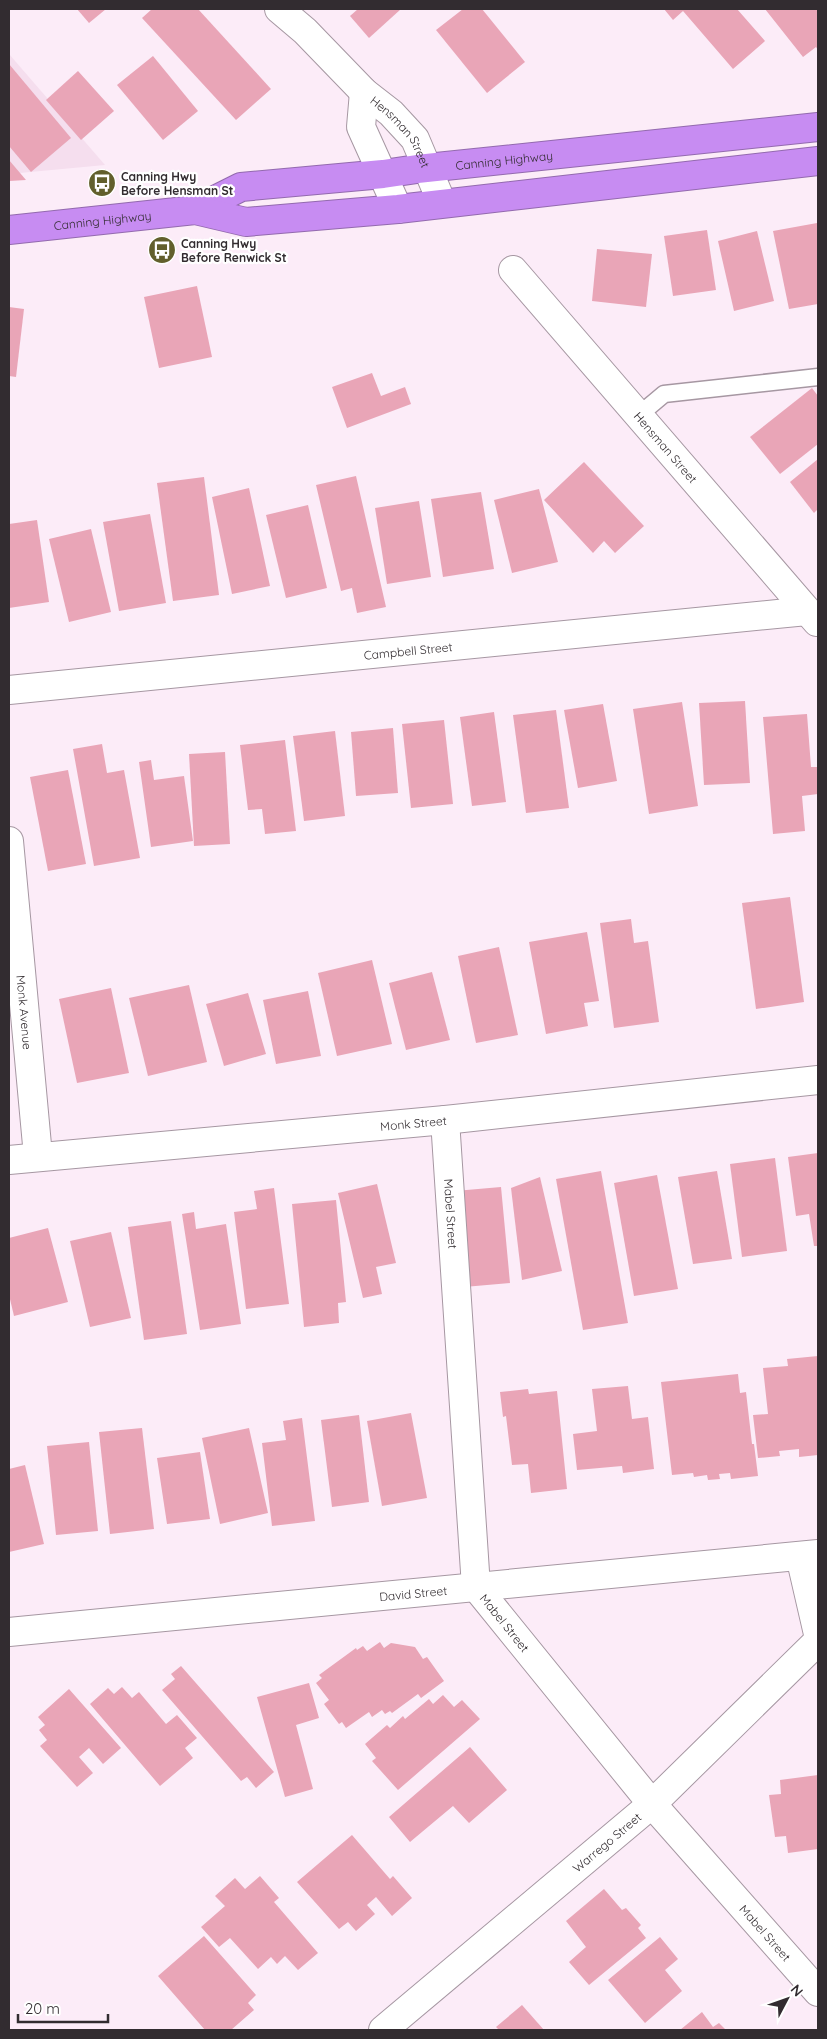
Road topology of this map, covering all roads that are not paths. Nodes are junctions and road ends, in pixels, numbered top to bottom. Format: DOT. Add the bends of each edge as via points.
graph roads {
  1 [pos="279,9"];
  2 [pos="364,92"];
  3 [pos="818,126"];
  4 [pos="818,162"];
  5 [pos="430,169"];
  6 [pos="383,174"];
  7 [pos="442,203"];
  8 [pos="398,209"];
  9 [pos="195,210"];
  10 [pos="9,230"];
  11 [pos="513,270"];
  12 [pos="818,377"];
  13 [pos="639,416"];
  14 [pos="813,617"];
  15 [pos="9,690"];
  16 [pos="9,841"];
  17 [pos="818,1080"];
  18 [pos="444,1120"];
  19 [pos="38,1156"];
  20 [pos="9,1160"];
  21 [pos="809,1555"];
  22 [pos="476,1587"];
  23 [pos="9,1632"];
  24 [pos="818,1634"];
  25 [pos="818,1641"];
  26 [pos="652,1804"];
  27 [pos="818,1992"];
  28 [pos="383,2030"];
  1 -- 2 [label="street, Hensman Street"];
  2 -- 5 [label="street, Hensman Street" via="391,113 415,139"];
  2 -- 6 [label="street, Hensman Street" via="361,127"];
  3 -- 5 [label="highway, Canning Highway"];
  4 -- 7 [label="highway, Canning Highway"];
  5 -- 6 [label="highway, Canning Highway"];
  5 -- 7 [label="street, Hensman Street"];
  6 -- 8 [label="street, Hensman Street"];
  6 -- 9 [label="highway, Canning Highway" via="241,187"];
  7 -- 8 [label="highway, Canning Highway"];
  8 -- 9 [label="highway, Canning Highway" via="246,222"];
  9 -- 10 [label="highway, Canning Highway"];
  11 -- 13 [label="street, Hensman Street"];
  12 -- 13 [label="lane" via="664,394"];
  13 -- 14 [label="street, Hensman Street"];
  14 -- 15 [label="street, Campbell Street"];
  16 -- 19 [label="street, Monk Avenue"];
  17 -- 18 [label="street, Monk Street"];
  18 -- 19 [label="street, Monk Street"];
  18 -- 22 [label="street, Mabel Street"];
  19 -- 20 [label="street, Monk Street"];
  21 -- 22 [label="street, David Street"];
  21 -- 24 [label="street"];
  22 -- 23 [label="street, David Street"];
  22 -- 26 [label="street, Mabel Street"];
  25 -- 26 [label="street, Warrego Street"];
  26 -- 27 [label="street, Mabel Street"];
  26 -- 28 [label="street, Warrego Street"];
}
